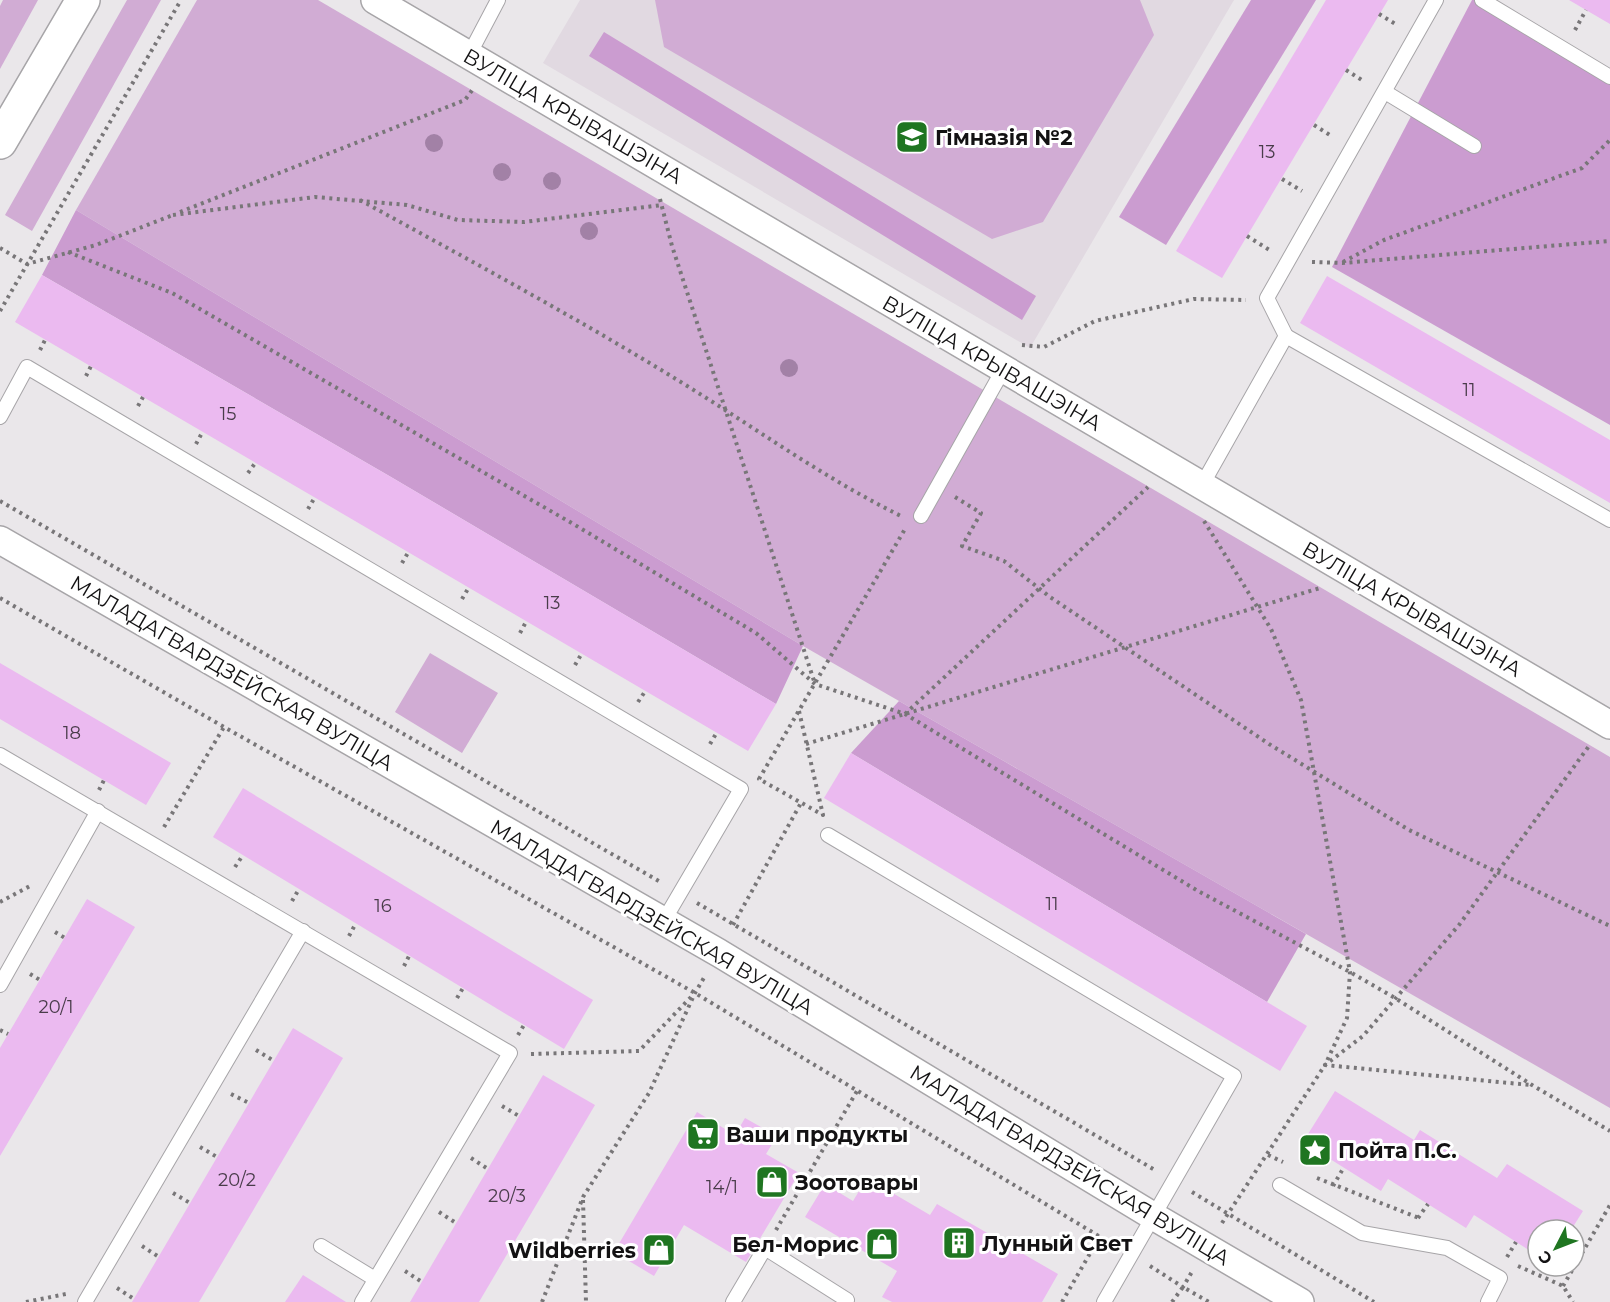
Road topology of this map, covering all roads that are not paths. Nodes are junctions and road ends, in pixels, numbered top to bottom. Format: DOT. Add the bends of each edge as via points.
graph roads {
  1 [pos="83,0"];
  2 [pos="375,0"];
  3 [pos="498,0"];
  4 [pos="1436,0"];
  5 [pos="1482,0"];
  6 [pos="479,61"];
  7 [pos="1610,77"];
  8 [pos="1379,90"];
  9 [pos="0,142"];
  10 [pos="1474,146"];
  11 [pos="1286,336"];
  12 [pos="1003,370"];
  13 [pos="0,417"];
  14 [pos="1202,485"];
  15 [pos="921,516"];
  16 [pos="1610,520"];
  17 [pos="0,540"];
  18 [pos="1608,724"];
  19 [pos="0,755"];
  20 [pos="98,811"];
  21 [pos="828,835"];
  22 [pos="663,922"];
  23 [pos="303,932"];
  24 [pos="0,985"];
  25 [pos="1280,1185"];
  26 [pos="1153,1216"];
  27 [pos="321,1246"];
  28 [pos="375,1279"];
  29 [pos="848,1301"];
  30 [pos="85,1302"];
  31 [pos="362,1302"];
  32 [pos="733,1302"];
  33 [pos="1104,1302"];
  34 [pos="1300,1302"];
  35 [pos="1488,1302"];
  1 -- 9 [label="main road"];
  2 -- 6 [label="street, ВУЛІЦА КРЫВАШЭІНА"];
  3 -- 6 [label="lane"];
  4 -- 8 [label="lane"];
  5 -- 7 [label="lane"];
  6 -- 12 [label="street, ВУЛІЦА КРЫВАШЭІНА"];
  8 -- 10 [label="lane"];
  8 -- 11 [label="lane" via="1282,258 1267,298"];
  11 -- 14 [label="lane"];
  11 -- 16 [label="lane"];
  12 -- 14 [label="street, ВУЛІЦА КРЫВАШЭІНА"];
  12 -- 15 [label="lane"];
  13 -- 22 [label="lane" via="27,367 741,789"];
  14 -- 18 [label="street, ВУЛІЦА КРЫВАШЭІНА"];
  17 -- 22 [label="street, МАЛАДАГВАРДЗЕЙСКАЯ ВУЛІЦА"];
  19 -- 20 [label="lane"];
  20 -- 23 [label="lane"];
  20 -- 24 [label="lane"];
  21 -- 26 [label="lane" via="1234,1076"];
  22 -- 26 [label="street, МАЛАДАГВАРДЗЕЙСКАЯ ВУЛІЦА"];
  23 -- 28 [label="lane" via="510,1053"];
  23 -- 30 [label="lane"];
  25 -- 35 [label="lane" via="1362,1233 1447,1248 1500,1278"];
  26 -- 33 [label="lane"];
  26 -- 34 [label="street, МАЛАДАГВАРДЗЕЙСКАЯ ВУЛІЦА"];
  27 -- 28 [label="lane"];
  28 -- 31 [label="lane"];
  29 -- 32 [label="lane" via="765,1248"];
}
